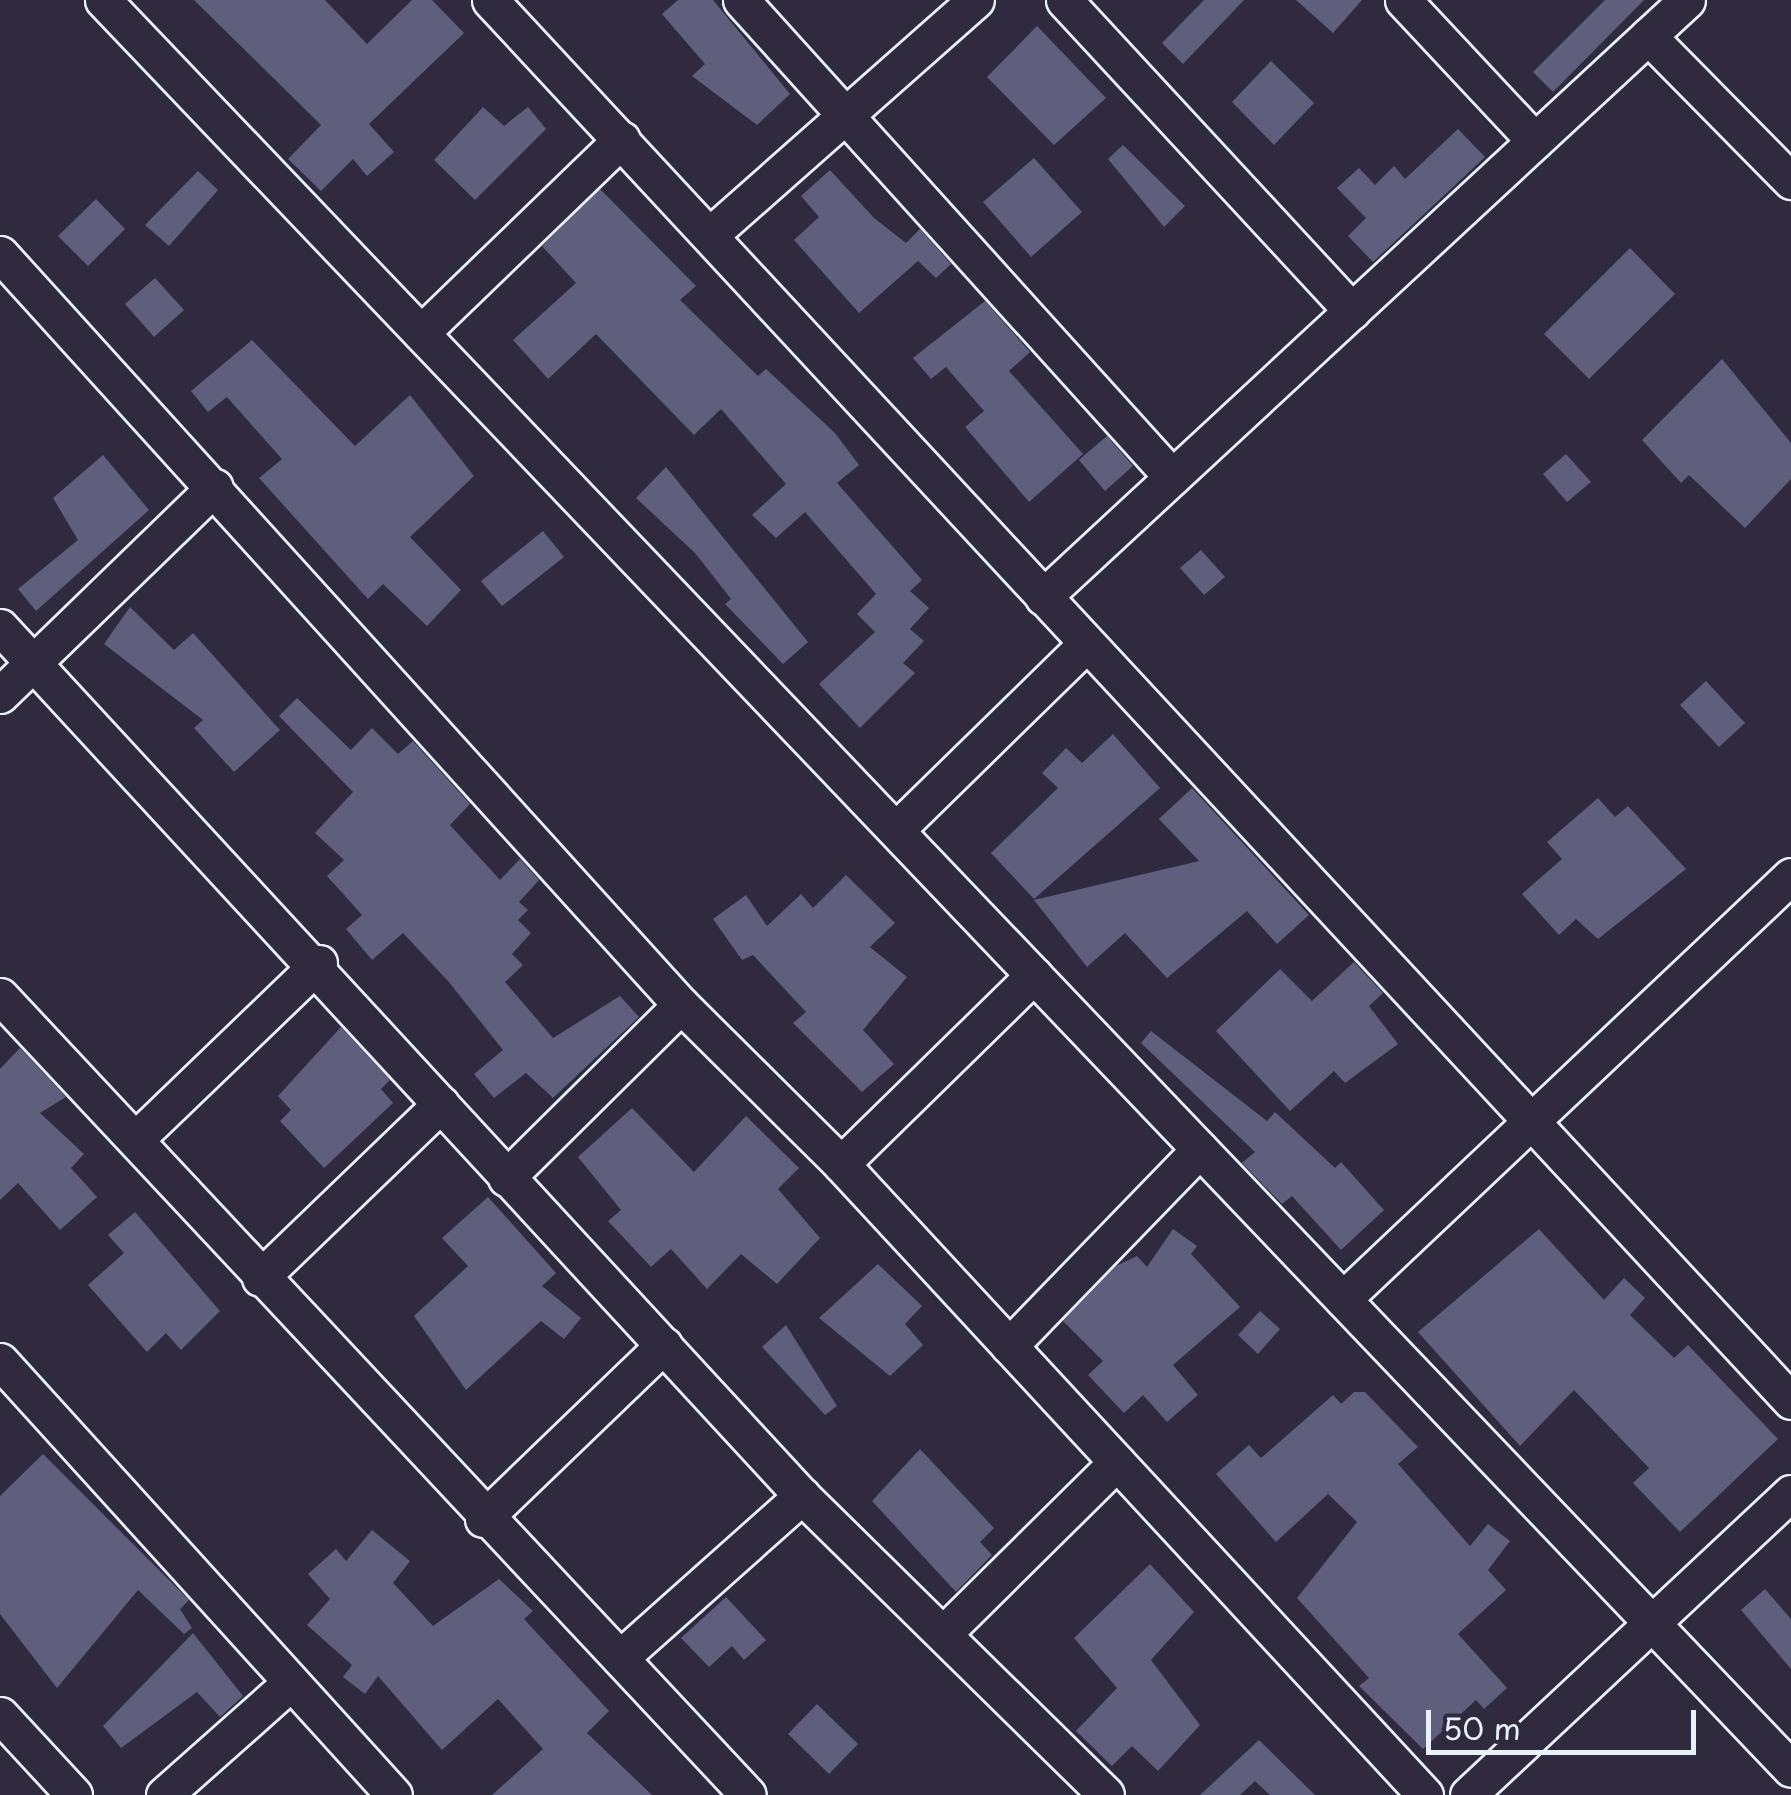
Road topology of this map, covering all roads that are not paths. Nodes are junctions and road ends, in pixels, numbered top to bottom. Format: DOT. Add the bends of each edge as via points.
graph roads {
  1 [pos="103,0"];
  2 [pos="490,0"];
  3 [pos="741,0"];
  4 [pos="976,0"];
  5 [pos="1064,0"];
  6 [pos="1403,0"];
  7 [pos="1687,0"];
  8 [pos="1648,36"];
  9 [pos="845,111"];
  10 [pos="622,139"];
  11 [pos="1535,141"];
  12 [pos="1791,181"];
  13 [pos="710,235"];
  14 [pos="0,254"];
  15 [pos="1352,311"];
  16 [pos="421,333"];
  17 [pos="1172,477"];
  18 [pos="215,487"];
  19 [pos="1043,597"];
  20 [pos="0,628"];
  21 [pos="1086,644"];
  22 [pos="34,662"];
  23 [pos="0,695"];
  24 [pos="896,830"];
  25 [pos="1791,876"];
  26 [pos="319,962"];
  27 [pos="1034,976"];
  28 [pos="0,996"];
  29 [pos="682,1005"];
  30 [pos="442,1104"];
  31 [pos="1530,1120"];
  32 [pos="136,1139"];
  33 [pos="1200,1149"];
  34 [pos="841,1164"];
  35 [pos="506,1178"];
  36 [pos="260,1278"];
  37 [pos="1343,1299"];
  38 [pos="664,1346"];
  39 [pos="1009,1346"];
  40 [pos="0,1362"];
  41 [pos="1791,1401"];
  42 [pos="1117,1462"];
  43 [pos="1791,1493"];
  44 [pos="802,1496"];
  45 [pos="483,1519"];
  46 [pos="1651,1621"];
  47 [pos="944,1633"];
  48 [pos="620,1658"];
  49 [pos="288,1685"];
  50 [pos="0,1715"];
  51 [pos="1791,1769"];
  52 [pos="1470,1794"];
  53 [pos="74,1795"];
  54 [pos="164,1795"];
  55 [pos="394,1795"];
  56 [pos="748,1795"];
  57 [pos="1106,1795"];
  58 [pos="1424,1795"];
  1 -- 16 [label="street"];
  2 -- 10 [label="street"];
  3 -- 9 [label="street"];
  4 -- 9 [label="street"];
  5 -- 15 [label="street"];
  6 -- 11 [label="street"];
  7 -- 8 [label="street"];
  8 -- 11 [label="street"];
  8 -- 12 [label="street"];
  9 -- 13 [label="street"];
  9 -- 17 [label="street"];
  10 -- 13 [label="street"];
  10 -- 16 [label="street"];
  11 -- 15 [label="street"];
  13 -- 19 [label="street"];
  14 -- 18 [label="street"];
  15 -- 17 [label="street"];
  16 -- 24 [label="street"];
  17 -- 19 [label="street"];
  18 -- 22 [label="street"];
  18 -- 29 [label="street"];
  19 -- 21 [label="street"];
  20 -- 22 [label="street"];
  21 -- 24 [label="street"];
  21 -- 31 [label="street"];
  22 -- 23 [label="street"];
  22 -- 26 [label="street"];
  24 -- 27 [label="street"];
  25 -- 31 [label="street"];
  26 -- 30 [label="street"];
  26 -- 32 [label="street"];
  27 -- 33 [label="street"];
  27 -- 34 [label="street"];
  28 -- 32 [label="street"];
  29 -- 34 [label="street"];
  29 -- 35 [label="street"];
  30 -- 35 [label="street"];
  30 -- 36 [label="street"];
  31 -- 37 [label="street"];
  31 -- 41 [label="street"];
  32 -- 36 [label="street"];
  33 -- 37 [label="street"];
  33 -- 39 [label="street"];
  34 -- 39 [label="street"];
  35 -- 38 [label="street"];
  36 -- 45 [label="street"];
  37 -- 46 [label="street"];
  38 -- 44 [label="street"];
  38 -- 45 [label="street"];
  39 -- 42 [label="street"];
  40 -- 49 [label="street"];
  42 -- 47 [label="street"];
  42 -- 58 [label="street"];
  43 -- 46 [label="street"];
  44 -- 47 [label="street"];
  44 -- 48 [label="street"];
  45 -- 48 [label="street"];
  46 -- 51 [label="street"];
  46 -- 52 [label="street"];
  47 -- 57 [label="street"];
  48 -- 56 [label="street"];
  49 -- 54 [label="street"];
  49 -- 55 [label="street"];
  50 -- 53 [label="street"];
}
